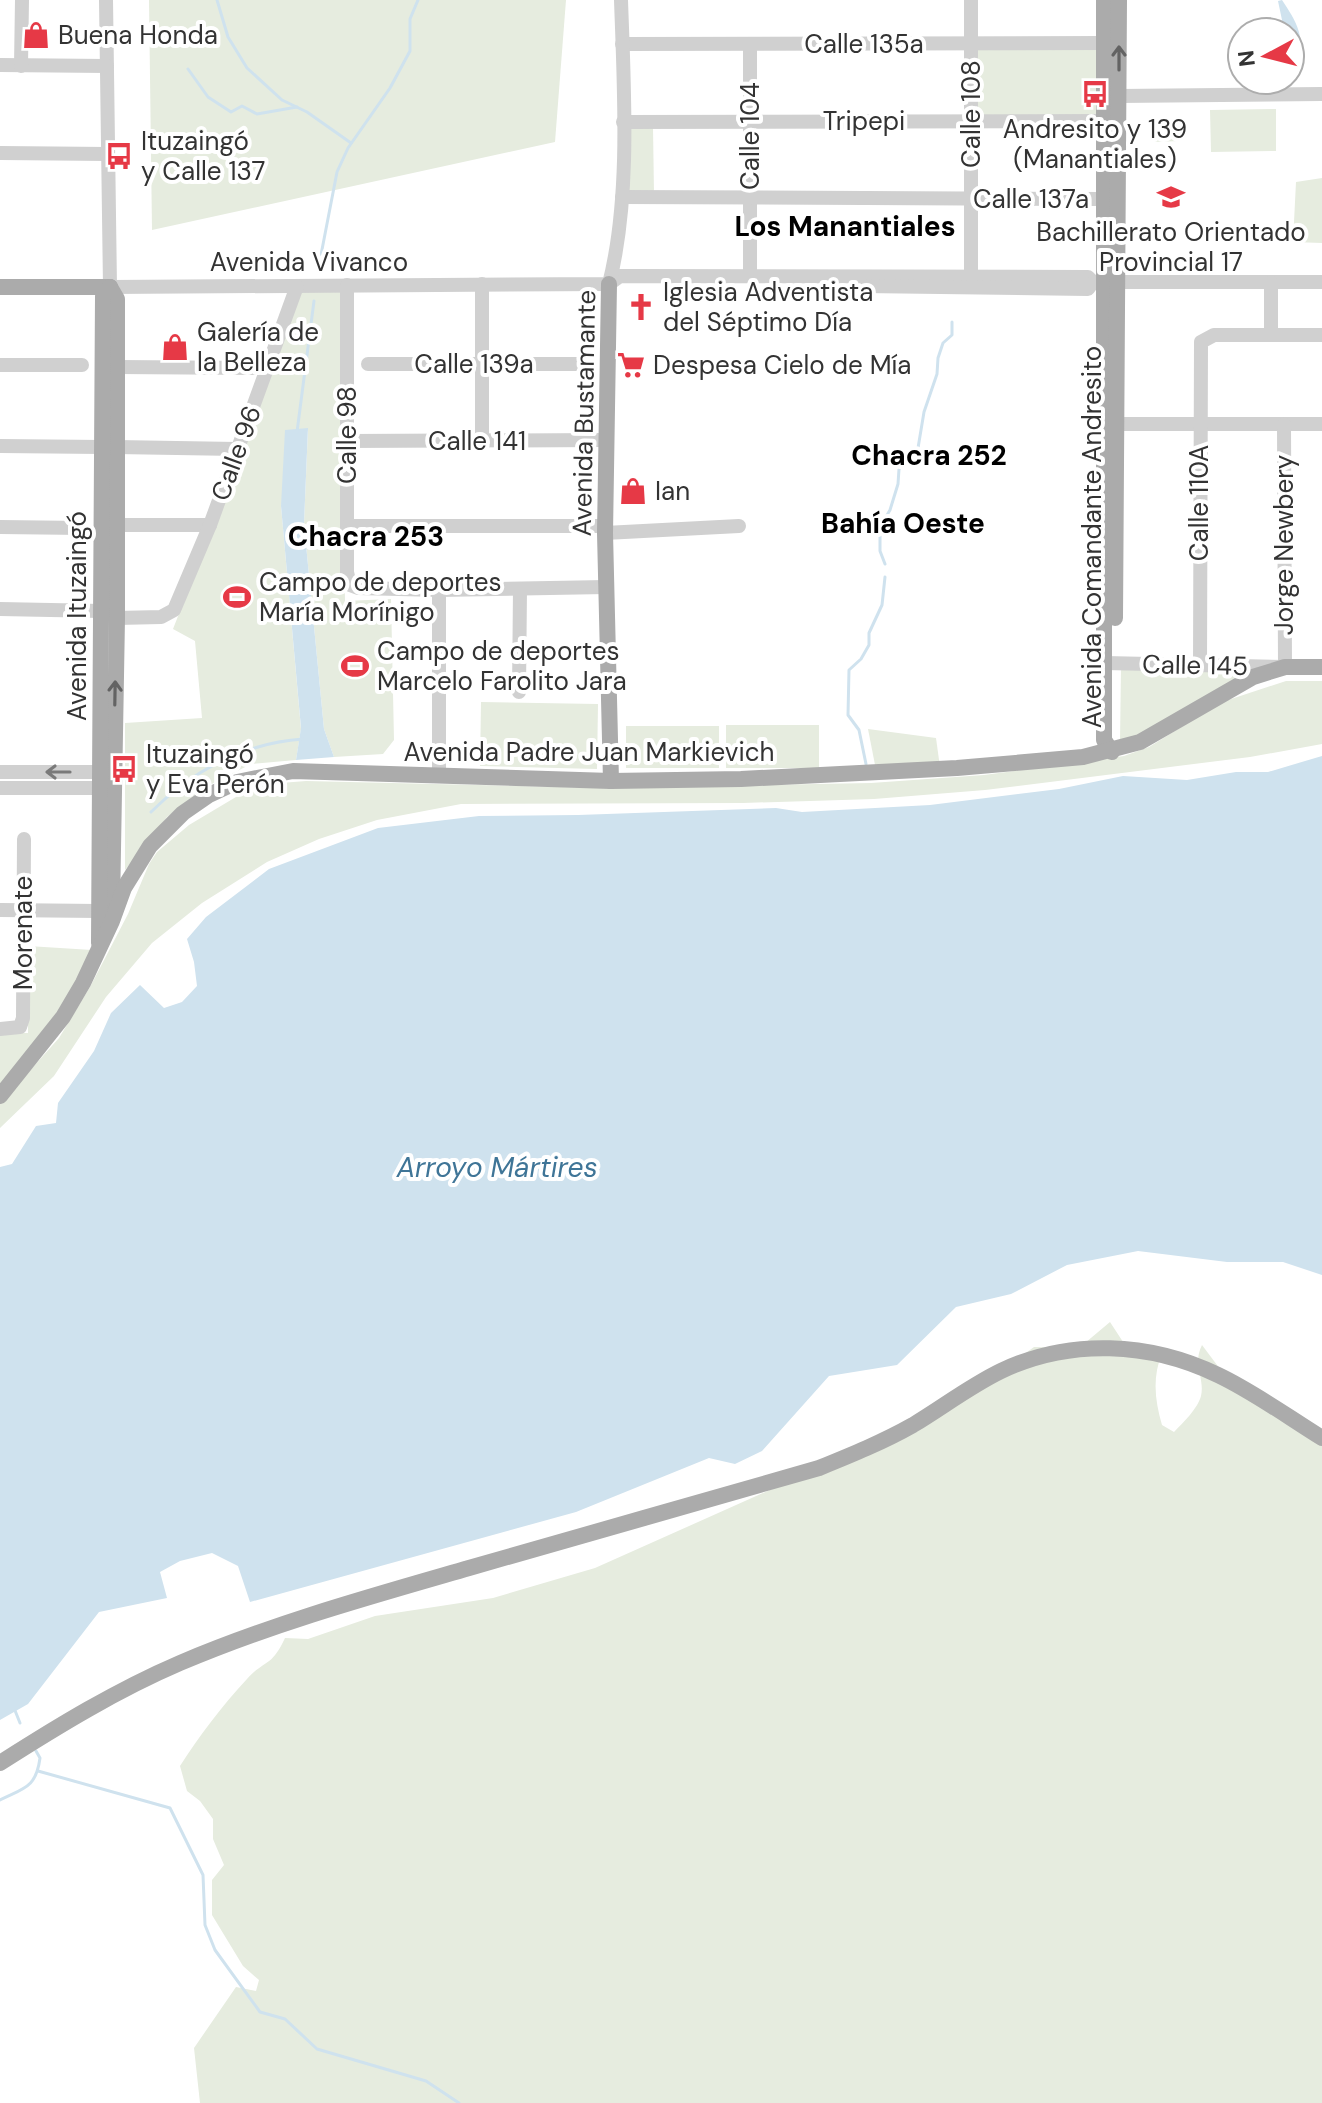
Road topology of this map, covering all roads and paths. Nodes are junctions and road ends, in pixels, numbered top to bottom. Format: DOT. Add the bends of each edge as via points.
graph roads {
  1 [pos="22,0"];
  2 [pos="106,0"];
  3 [pos="621,0"];
  4 [pos="971,0"];
  5 [pos="1104,0"];
  6 [pos="1119,0"];
  7 [pos="1105,43"];
  8 [pos="622,44"];
  9 [pos="750,44"];
  10 [pos="971,44"];
  11 [pos="0,65"];
  12 [pos="21,66"];
  13 [pos="107,66"];
  14 [pos="1322,94"];
  15 [pos="1119,96"];
  16 [pos="750,121"];
  17 [pos="971,121"];
  18 [pos="1104,121"];
  19 [pos="623,122"];
  20 [pos="0,153"];
  21 [pos="108,154"];
  22 [pos="622,197"];
  23 [pos="750,198"];
  24 [pos="971,198"];
  25 [pos="1104,199"];
  26 [pos="750,276"];
  27 [pos="971,277"];
  28 [pos="613,282"];
  29 [pos="1105,282"];
  30 [pos="1271,282"];
  31 [pos="1322,282"];
  32 [pos="482,284"];
  33 [pos="347,285"];
  34 [pos="297,286"];
  35 [pos="0,287"];
  36 [pos="110,287"];
  37 [pos="1271,335"];
  38 [pos="1322,335"];
  39 [pos="368,364"];
  40 [pos="482,364"];
  41 [pos="580,364"];
  42 [pos="0,365"];
  43 [pos="82,365"];
  44 [pos="117,367"];
  45 [pos="266,368"];
  46 [pos="1110,424"];
  47 [pos="1199,424"];
  48 [pos="1284,424"];
  49 [pos="1322,424"];
  50 [pos="607,440"];
  51 [pos="347,441"];
  52 [pos="482,441"];
  53 [pos="0,446"];
  54 [pos="109,447"];
  55 [pos="237,449"];
  56 [pos="116,525"];
  57 [pos="210,525"];
  58 [pos="347,526"];
  59 [pos="739,526"];
  60 [pos="0,527"];
  61 [pos="83,528"];
  62 [pos="605,529"];
  63 [pos="606,587"];
  64 [pos="520,589"];
  65 [pos="439,590"];
  66 [pos="0,609"];
  67 [pos="109,614"];
  68 [pos="1110,663"];
  69 [pos="1200,665"];
  70 [pos="1285,667"];
  71 [pos="1322,667"];
  72 [pos="519,692"];
  73 [pos="1112,752"];
  74 [pos="0,772"];
  75 [pos="439,776"];
  76 [pos="104,780"];
  77 [pos="611,781"];
  78 [pos="0,788"];
  79 [pos="24,839"];
  80 [pos="0,910"];
  81 [pos="23,910"];
  82 [pos="108,911"];
  83 [pos="0,1029"];
  84 [pos="0,1096"];
  85 [pos="1322,1438"];
  86 [pos="0,1763"];
  1 -- 12 [label="street"];
  2 -- 13 [label="street, Avenida Ituzaingó"];
  3 -- 8 [label="street, Avenida Bustamante"];
  4 -- 10 [label="street, Calle 108"];
  5 -- 7 [label="main road, Avenida Comandante Andresito"];
  15 -- 6 [label="main road, Avenida Comandante Andresito, one-way"];
  7 -- 10 [label="street, Calle 135a"];
  7 -- 18 [label="main road, Avenida Comandante Andresito"];
  8 -- 9 [label="street, Calle 135a"];
  8 -- 19 [label="street, Avenida Bustamante"];
  9 -- 10 [label="street, Calle 135a"];
  9 -- 16 [label="street, Calle 104"];
  10 -- 17 [label="street, Calle 108"];
  11 -- 12 [label="street"];
  12 -- 13 [label="street"];
  13 -- 21 [label="street, Avenida Ituzaingó"];
  14 -- 15 [label="street"];
  15 -- 29 [label="main road, Avenida Comandante Andresito"];
  16 -- 17 [label="street, Tripepi"];
  16 -- 19 [label="street, Tripepi"];
  16 -- 23 [label="street, Calle 104"];
  17 -- 18 [label="street, Tripepi"];
  17 -- 24 [label="street, Calle 108"];
  18 -- 25 [label="main road, Avenida Comandante Andresito"];
  19 -- 22 [label="street, Avenida Bustamante"];
  20 -- 21 [label="street"];
  21 -- 36 [label="street, Avenida Ituzaingó"];
  22 -- 23 [label="street, Calle 137a"];
  22 -- 28 [label="street, Avenida Bustamante"];
  23 -- 24 [label="street, Calle 137a"];
  23 -- 26 [label="street, Calle 104"];
  24 -- 25 [label="street, Calle 137a"];
  24 -- 27 [label="street, Calle 108"];
  25 -- 29 [label="main road, Avenida Comandante Andresito"];
  26 -- 27 [label="street, Avenida Vivanco"];
  26 -- 28 [label="street, Avenida Vivanco" via="620,276"];
  27 -- 29 [label="street, Avenida Vivanco" via="1088,277"];
  28 -- 29 [label="street, Avenida Vivanco" via="1088,289"];
  28 -- 32 [label="street, Avenida Vivanco"];
  28 -- 50 [label="main road, Avenida Bustamante"];
  29 -- 30 [label="street, Avenida Vivanco"];
  29 -- 46 [label="main road, Avenida Comandante Andresito"];
  30 -- 31 [label="street, Avenida Vivanco"];
  30 -- 37 [label="street"];
  32 -- 33 [label="street, Avenida Vivanco"];
  32 -- 40 [label="street"];
  33 -- 34 [label="street, Avenida Vivanco"];
  33 -- 51 [label="street, Calle 98"];
  34 -- 36 [label="street, Avenida Vivanco"];
  34 -- 45 [label="street, Calle 96"];
  35 -- 36 [label="main road, Avenida Vivanco"];
  36 -- 44 [label="main road, Avenida Ituzaingó" via="117,299"];
  36 -- 54 [label="main road, Avenida Ituzaingó" via="103,296"];
  37 -- 38 [label="street"];
  37 -- 47 [label="street, Calle 110A" via="1214,335 1201,342"];
  39 -- 40 [label="street, Calle 139a"];
  40 -- 41 [label="street, Calle 139a"];
  40 -- 52 [label="street"];
  42 -- 43 [label="street"];
  44 -- 45 [label="street"];
  44 -- 54 [label="main road, Avenida Ituzaingó"];
  45 -- 55 [label="street, Calle 96"];
  46 -- 47 [label="street"];
  46 -- 68 [label="main road, Avenida Comandante Andresito"];
  47 -- 48 [label="street"];
  47 -- 69 [label="street, Calle 110A"];
  48 -- 49 [label="street"];
  48 -- 70 [label="street, Jorge Newbery"];
  50 -- 52 [label="street, Calle 141"];
  50 -- 62 [label="main road, Avenida Bustamante"];
  51 -- 52 [label="street, Calle 141"];
  51 -- 58 [label="street, Calle 98"];
  53 -- 54 [label="street"];
  54 -- 55 [label="street"];
  54 -- 56 [label="main road, Avenida Ituzaingó"];
  54 -- 67 [label="main road, Avenida Ituzaingó"];
  55 -- 57 [label="street, Calle 96"];
  56 -- 57 [label="street"];
  56 -- 67 [label="main road, Avenida Ituzaingó"];
  57 -- 67 [label="street, Calle 96" via="168,616"];
  58 -- 62 [label="street"];
  58 -- 65 [label="street, Calle 98" via="350,585"];
  59 -- 62 [label="street"];
  60 -- 61 [label="street"];
  62 -- 63 [label="main road, Avenida Bustamante"];
  63 -- 64 [label="street"];
  63 -- 77 [label="main road, Avenida Bustamante"];
  64 -- 65 [label="street"];
  64 -- 72 [label="street"];
  65 -- 75 [label="street"];
  66 -- 67 [label="street"];
  67 -- 76 [label="main road, Avenida Ituzaingó"];
  68 -- 69 [label="street, Calle 145"];
  68 -- 73 [label="main road, Avenida Comandante Andresito"];
  69 -- 70 [label="street, Calle 145"];
  70 -- 71 [label="main road, Avenida Padre Juan Markievich"];
  70 -- 73 [label="main road, Avenida Padre Juan Markievich" via="1253,677 1140,742"];
  73 -- 77 [label="main road, Avenida Padre Juan Markievich" via="842,775"];
  76 -- 74 [label="street, one-way"];
  75 -- 77 [label="main road, Avenida Padre Juan Markievich"];
  75 -- 82 [label="main road, Avenida Padre Juan Markievich" via="293,771 237,782 168,825"];
  76 -- 78 [label="street"];
  76 -- 82 [label="main road, Avenida Ituzaingó"];
  79 -- 81 [label="street, Morenate"];
  80 -- 81 [label="street"];
  81 -- 82 [label="street"];
  81 -- 83 [label="street, Morenate" via="23,1018 20,1027"];
  82 -- 84 [label="main road, Avenida Ituzaingó" via="83,983 63,1017"];
  85 -- 86 [label="main road" via="1220,1376 1162,1353 1079,1349 1039,1356 819,1468 336,1606 178,1663"];
}
